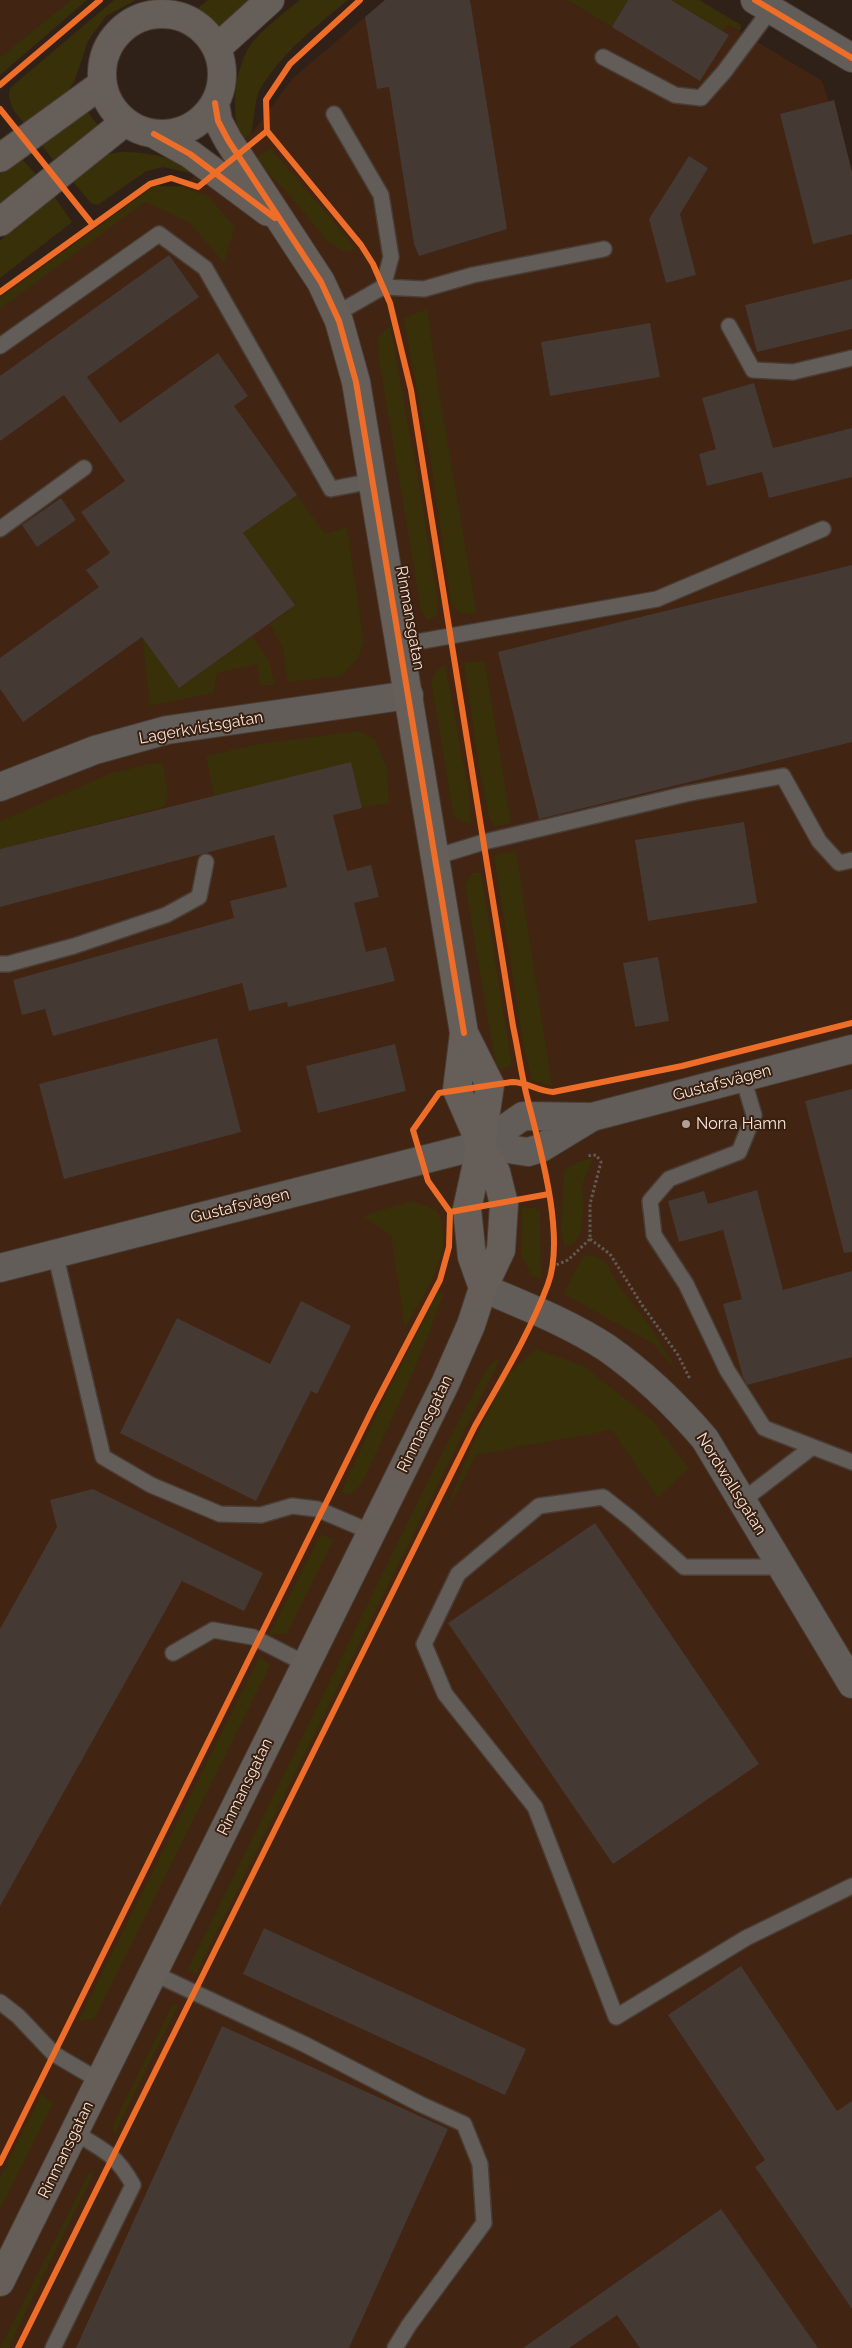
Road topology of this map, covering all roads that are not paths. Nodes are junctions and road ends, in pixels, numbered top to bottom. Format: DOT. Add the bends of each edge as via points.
graph roads {
  1 [pos="195,0"];
  2 [pos="270,0"];
  3 [pos="763,5"];
  4 [pos="169,14"];
  5 [pos="217,48"];
  6 [pos="603,57"];
  7 [pos="852,58"];
  8 [pos="102,84"];
  9 [pos="215,103"];
  10 [pos="334,114"];
  11 [pos="125,122"];
  12 [pos="154,134"];
  13 [pos="0,158"];
  14 [pos="0,222"];
  15 [pos="282,223"];
  16 [pos="604,249"];
  17 [pos="383,287"];
  18 [pos="336,314"];
  19 [pos="729,326"];
  20 [pos="0,346"];
  21 [pos="852,358"];
  22 [pos="84,468"];
  23 [pos="373,480"];
  24 [pos="0,529"];
  25 [pos="823,529"];
  26 [pos="400,645"];
  27 [pos="409,696"];
  28 [pos="3,780"];
  29 [pos="435,857"];
  30 [pos="852,860"];
  31 [pos="206,862"];
  32 [pos="0,964"];
  33 [pos="852,1049"];
  34 [pos="743,1078"];
  35 [pos="481,1146"];
  36 [pos="55,1253"];
  37 [pos="0,1268"];
  38 [pos="483,1288"];
  39 [pos="811,1448"];
  40 [pos="852,1462"];
  41 [pos="742,1502"];
  42 [pos="371,1532"];
  43 [pos="782,1567"];
  44 [pos="173,1653"];
  45 [pos="306,1664"];
  46 [pos="852,1684"];
  47 [pos="852,1886"];
  48 [pos="153,1972"];
  49 [pos="0,2002"];
  50 [pos="100,2081"];
  51 [pos="74,2132"];
  52 [pos="0,2282"];
  53 [pos="53,2348"];
  54 [pos="396,2348"];
  1 -- 4 [label="street"];
  2 -- 5 [label="street"];
  3 -- 6 [label="lane" via="724,72 701,98 675,94"];
  3 -- 7 [label="street"];
  4 -- 5 [label="street" via="185,18 201,28"];
  4 -- 8 [label="street" via="134,20 115,36 104,56"];
  5 -- 9 [label="street" via="222,82"];
  8 -- 11 [label="street" via="108,102"];
  8 -- 13 [label="street"];
  9 -- 12 [label="street" via="209,113 190,128 166,135"];
  9 -- 15 [label="street, Rinmansgatan" via="222,131"];
  10 -- 17 [label="lane" via="381,195 391,257"];
  11 -- 12 [label="street"];
  11 -- 14 [label="street"];
  12 -- 15 [label="street, Rinmansgatan" via="190,154"];
  15 -- 18 [label="street, Rinmansgatan" via="298,243"];
  16 -- 17 [label="lane" via="473,275 424,289"];
  17 -- 18 [label="lane"];
  18 -- 23 [label="street, Rinmansgatan" via="356,382"];
  19 -- 21 [label="lane" via="753,370 793,372"];
  20 -- 23 [label="lane" via="159,234 205,268 331,489"];
  22 -- 24 [label="lane"];
  23 -- 26 [label="street, Rinmansgatan"];
  25 -- 26 [label="lane" via="658,599"];
  26 -- 27 [label="street, Rinmansgatan"];
  27 -- 28 [label="street, Lagerkvistsgatan" via="167,730"];
  27 -- 29 [label="street, Rinmansgatan"];
  29 -- 30 [label="lane" via="484,842 686,794 783,776 819,841 840,863"];
  29 -- 35 [label="street, Rinmansgatan" via="464,1033 490,1085"];
  31 -- 32 [label="lane" via="199,897 166,915 74,946"];
  33 -- 34 [label="street, Gustafsvägen"];
  34 -- 35 [label="street, Gustafsvägen" via="592,1117 523,1116"];
  34 -- 39 [label="lane" via="754,1115 739,1152 669,1179 650,1201 654,1235 686,1284 727,1370 764,1428"];
  35 -- 36 [label="street, Gustafsvägen"];
  35 -- 38 [label="street, Rinmansgatan" via="467,1209 472,1257"];
  35 -- 38 [label="street, Rinmansgatan" via="496,1172 504,1204 501,1250"];
  36 -- 37 [label="street, Gustafsvägen"];
  36 -- 42 [label="lane" via="103,1457 151,1485 220,1514 261,1515 292,1506 317,1509"];
  38 -- 41 [label="street, Nordwallsgatan" via="575,1330 607,1349 681,1411 705,1439"];
  38 -- 42 [label="street, Rinmansgatan" via="445,1384"];
  39 -- 40 [label="lane"];
  39 -- 41 [label="lane"];
  41 -- 43 [label="street, Nordwallsgatan"];
  42 -- 45 [label="street, Rinmansgatan"];
  43 -- 46 [label="street, Nordwallsgatan"];
  43 -- 47 [label="lane" via="684,1567 603,1496 539,1506 458,1574 424,1644 445,1694 535,1806 616,2016 746,1938"];
  44 -- 45 [label="lane" via="213,1630 253,1637"];
  45 -- 48 [label="street, Rinmansgatan"];
  48 -- 50 [label="street, Rinmansgatan"];
  48 -- 54 [label="lane" via="464,2124 480,2164 484,2223 409,2325"];
  49 -- 50 [label="lane" via="54,2054"];
  50 -- 51 [label="street, Rinmansgatan"];
  51 -- 52 [label="street, Rinmansgatan"];
  51 -- 53 [label="lane" via="113,2156 132,2185"];
}
